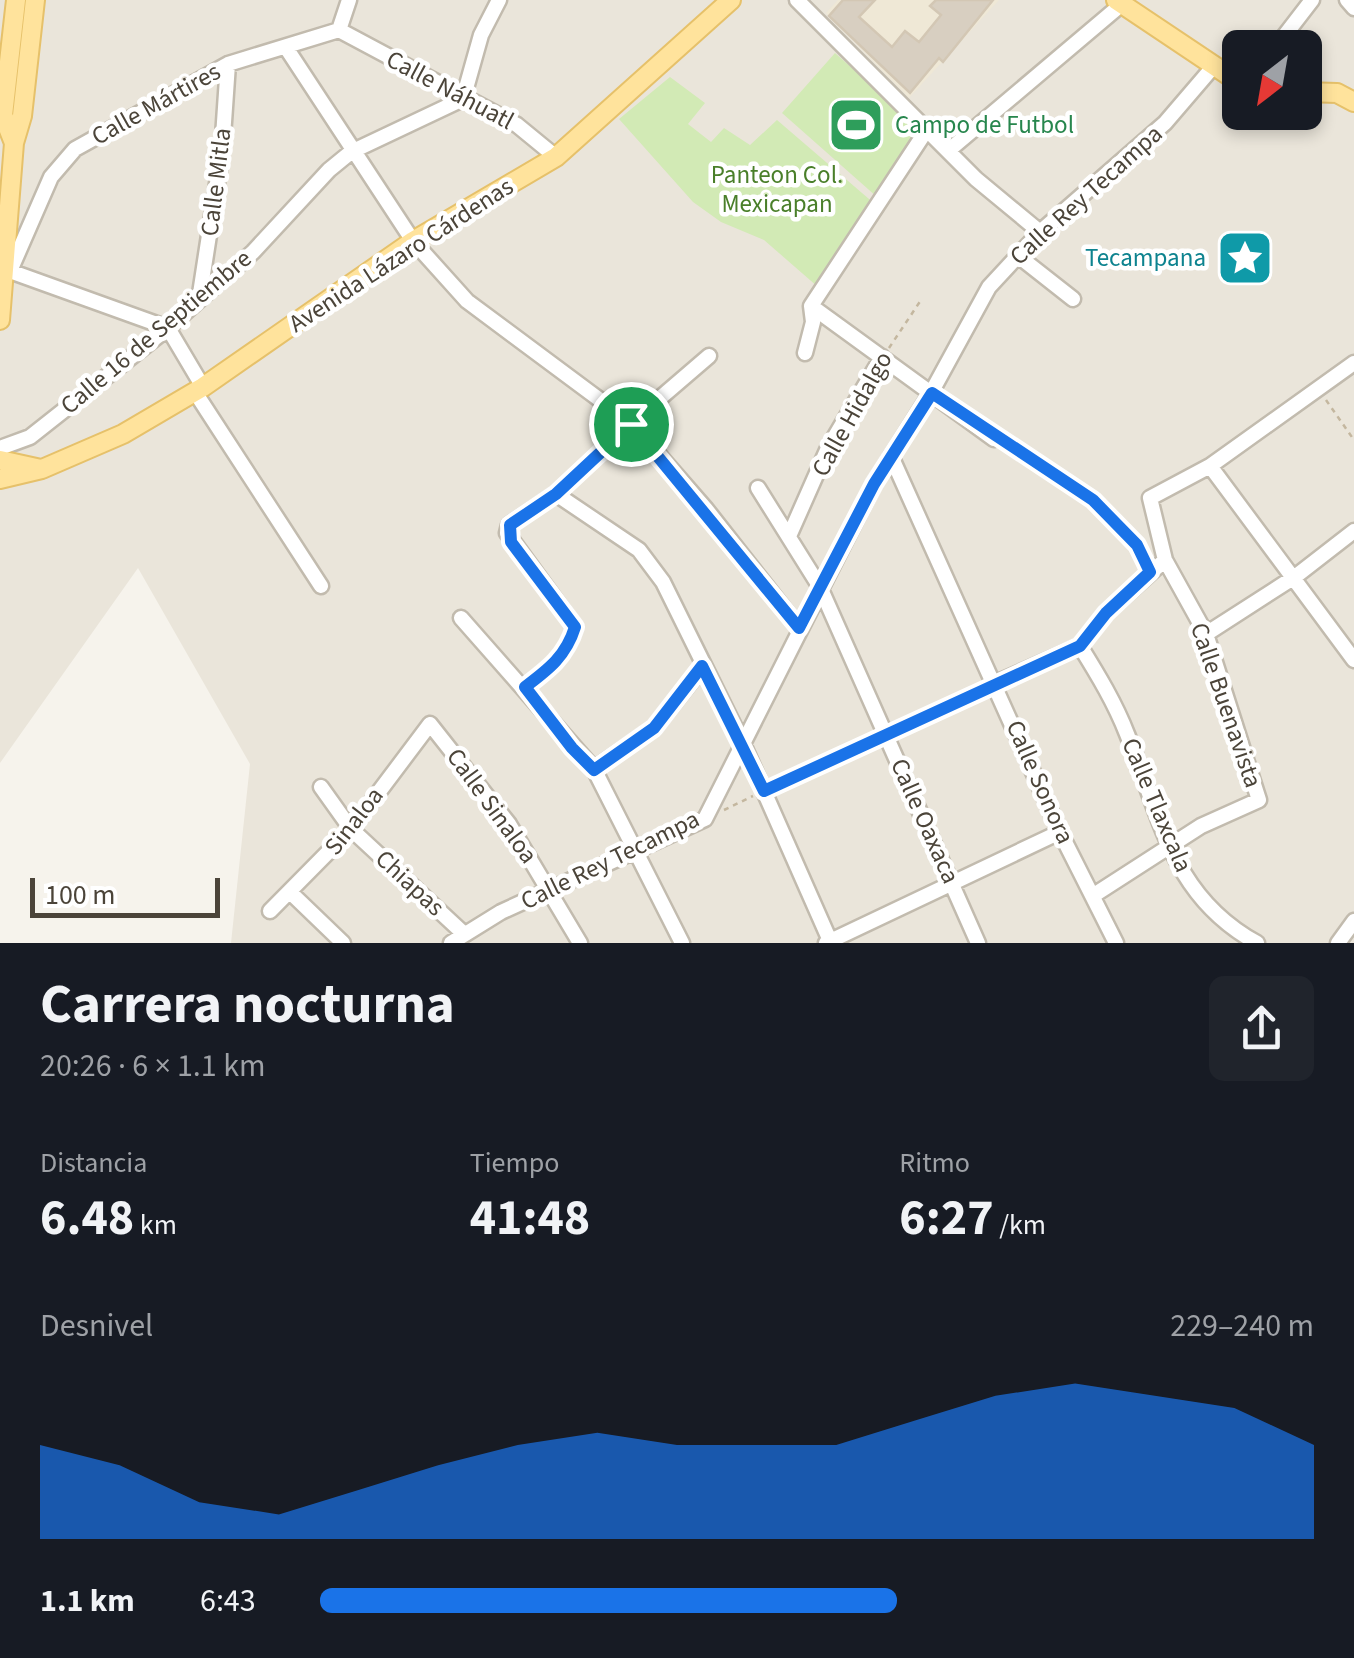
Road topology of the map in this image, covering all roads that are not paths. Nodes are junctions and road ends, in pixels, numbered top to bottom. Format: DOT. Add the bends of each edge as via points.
graph roads {
  1 [pos="16,0"];
  2 [pos="35,0"];
  3 [pos="349,0"];
  4 [pos="499,0"];
  5 [pos="731,0"];
  6 [pos="797,0"];
  7 [pos="1312,0"];
  8 [pos="1347,0"];
  9 [pos="1120,2"];
  10 [pos="1354,8"];
  11 [pos="339,30"];
  12 [pos="1289,30"];
  13 [pos="288,50"];
  14 [pos="228,64"];
  15 [pos="1213,67"];
  16 [pos="1222,72"];
  17 [pos="1322,94"];
  18 [pos="1348,97"];
  19 [pos="463,99"];
  20 [pos="2,116"];
  21 [pos="22,116"];
  22 [pos="926,131"];
  23 [pos="14,142"];
  24 [pos="948,151"];
  25 [pos="351,152"];
  26 [pos="556,158"];
  27 [pos="1040,232"];
  28 [pos="413,242"];
  29 [pos="1017,255"];
  30 [pos="4,269"];
  31 [pos="200,300"];
  32 [pos="1073,300"];
  33 [pos="811,306"];
  34 [pos="0,320"];
  35 [pos="168,328"];
  36 [pos="805,353"];
  37 [pos="709,356"];
  38 [pos="882,357"];
  39 [pos="1354,362"];
  40 [pos="199,390"];
  41 [pos="932,393"];
  42 [pos="631,424"];
  43 [pos="994,439"];
  44 [pos="0,448"];
  45 [pos="892,456"];
  46 [pos="0,460"];
  47 [pos="1210,466"];
  48 [pos="42,469"];
  49 [pos="0,479"];
  50 [pos="758,488"];
  51 [pos="1354,531"];
  52 [pos="790,534"];
  53 [pos="1165,560"];
  54 [pos="1296,576"];
  55 [pos="321,586"];
  56 [pos="820,587"];
  57 [pos="461,618"];
  58 [pos="799,628"];
  59 [pos="1206,634"];
  60 [pos="1080,646"];
  61 [pos="1354,660"];
  62 [pos="702,666"];
  63 [pos="996,683"];
  64 [pos="525,687"];
  65 [pos="430,724"];
  66 [pos="744,746"];
  67 [pos="594,770"];
  68 [pos="321,787"];
  69 [pos="351,829"];
  70 [pos="1060,832"];
  71 [pos="1168,846"];
  72 [pos="637,850"];
  73 [pos="953,886"];
  74 [pos="552,890"];
  75 [pos="291,894"];
  76 [pos="1094,895"];
  77 [pos="270,911"];
  78 [pos="1354,921"];
  79 [pos="457,938"];
  80 [pos="829,942"];
  81 [pos="343,943"];
  82 [pos="580,943"];
  83 [pos="682,943"];
  84 [pos="978,943"];
  85 [pos="1116,943"];
  86 [pos="1256,943"];
  87 [pos="1338,943"];
  1 -- 20 [label="main road"];
  2 -- 21 [label="main road"];
  3 -- 11 [label="street"];
  4 -- 19 [label="street"];
  5 -- 26 [label="main road, Avenida Lázaro Cárdenas"];
  6 -- 22 [label="street"];
  7 -- 12 [label="street"];
  8 -- 10 [label="street"];
  9 -- 15 [label="main road"];
  9 -- 24 [label="street"];
  11 -- 13 [label="street, Calle Mártires"];
  11 -- 19 [label="street, Calle Náhuatl"];
  13 -- 14 [label="street, Calle Mártires"];
  13 -- 25 [label="street"];
  14 -- 30 [label="street, Calle Mártires" via="75,149 52,177"];
  14 -- 31 [label="street, Calle Mitla"];
  15 -- 16 [label="main road"];
  15 -- 27 [label="street, Calle Rey Tecampa" via="1165,123"];
  17 -- 18 [label="main road"];
  19 -- 25 [label="street, Calle 16 de Septiembre"];
  19 -- 26 [label="street, Calle Náhuatl" via="517,124"];
  20 -- 21 [label="street"];
  20 -- 23 [label="main road"];
  21 -- 23 [label="main road"];
  22 -- 24 [label="street"];
  22 -- 33 [label="street"];
  23 -- 30 [label="main road"];
  24 -- 27 [label="street"];
  25 -- 28 [label="street"];
  25 -- 31 [label="street, Calle 16 de Septiembre"];
  26 -- 28 [label="main road, Avenida Lázaro Cárdenas"];
  27 -- 29 [label="street, Calle Rey Tecampa"];
  28 -- 40 [label="main road, Avenida Lázaro Cárdenas"];
  28 -- 42 [label="street" via="467,301"];
  29 -- 32 [label="street"];
  29 -- 41 [label="street, Calle Rey Tecampa" via="989,287"];
  30 -- 34 [label="main road"];
  30 -- 35 [label="street"];
  31 -- 35 [label="street, Calle 16 de Septiembre"];
  33 -- 36 [label="street"];
  33 -- 38 [label="street"];
  35 -- 40 [label="street"];
  35 -- 44 [label="street, Calle 16 de Septiembre" via="30,437"];
  37 -- 42 [label="street"];
  38 -- 41 [label="street"];
  38 -- 52 [label="street, Calle Hidalgo" via="828,448"];
  39 -- 47 [label="street"];
  40 -- 48 [label="main road, Avenida Lázaro Cárdenas" via="123,434"];
  40 -- 55 [label="street"];
  41 -- 43 [label="street"];
  41 -- 45 [label="street, Calle Rey Tecampa"];
  42 -- 58 [label="street"];
  45 -- 56 [label="street, Calle Rey Tecampa"];
  45 -- 63 [label="street, Calle Sonora"];
  46 -- 48 [label="main road"];
  47 -- 53 [label="street, Calle Buenavista" via="1150,498"];
  47 -- 54 [label="street"];
  48 -- 49 [label="main road, Avenida Lázaro Cárdenas"];
  50 -- 52 [label="street, Calle Oaxaca"];
  51 -- 54 [label="street"];
  52 -- 56 [label="street, Calle Oaxaca"];
  53 -- 59 [label="street, Calle Buenavista"];
  53 -- 60 [label="street"];
  54 -- 59 [label="street"];
  54 -- 61 [label="street"];
  56 -- 58 [label="street, Calle Rey Tecampa"];
  56 -- 73 [label="street, Calle Oaxaca"];
  57 -- 64 [label="street"];
  58 -- 66 [label="street, Calle Rey Tecampa"];
  59 -- 71 [label="street, Calle Buenavista" via="1259,800"];
  60 -- 63 [label="street"];
  60 -- 71 [label="street, Calle Tlaxcala" via="1127,732"];
  62 -- 64 [label="street" via="649,560 556,494 508,532 575,627 556,664"];
  62 -- 66 [label="street"];
  62 -- 67 [label="street" via="654,728"];
  63 -- 70 [label="street, Calle Sonora"];
  64 -- 67 [label="street"];
  65 -- 69 [label="street, Sinaloa"];
  65 -- 74 [label="street, Calle Sinaloa" via="510,824"];
  66 -- 72 [label="street, Calle Rey Tecampa" via="705,819"];
  66 -- 80 [label="street"];
  67 -- 72 [label="street"];
  68 -- 69 [label="street, Chiapas"];
  69 -- 75 [label="street, Sinaloa"];
  69 -- 79 [label="street, Chiapas"];
  70 -- 73 [label="street"];
  70 -- 76 [label="street, Calle Sonora"];
  71 -- 76 [label="street"];
  71 -- 86 [label="street, Calle Tlaxcala" via="1198,899"];
  72 -- 74 [label="street, Calle Rey Tecampa"];
  72 -- 83 [label="street"];
  73 -- 80 [label="street"];
  73 -- 84 [label="street, Calle Oaxaca"];
  74 -- 79 [label="street, Calle Rey Tecampa"];
  74 -- 82 [label="street, Calle Sinaloa"];
  75 -- 77 [label="street, Sinaloa"];
  75 -- 81 [label="street"];
  76 -- 85 [label="street, Calle Sonora"];
  78 -- 87 [label="street"];
}
